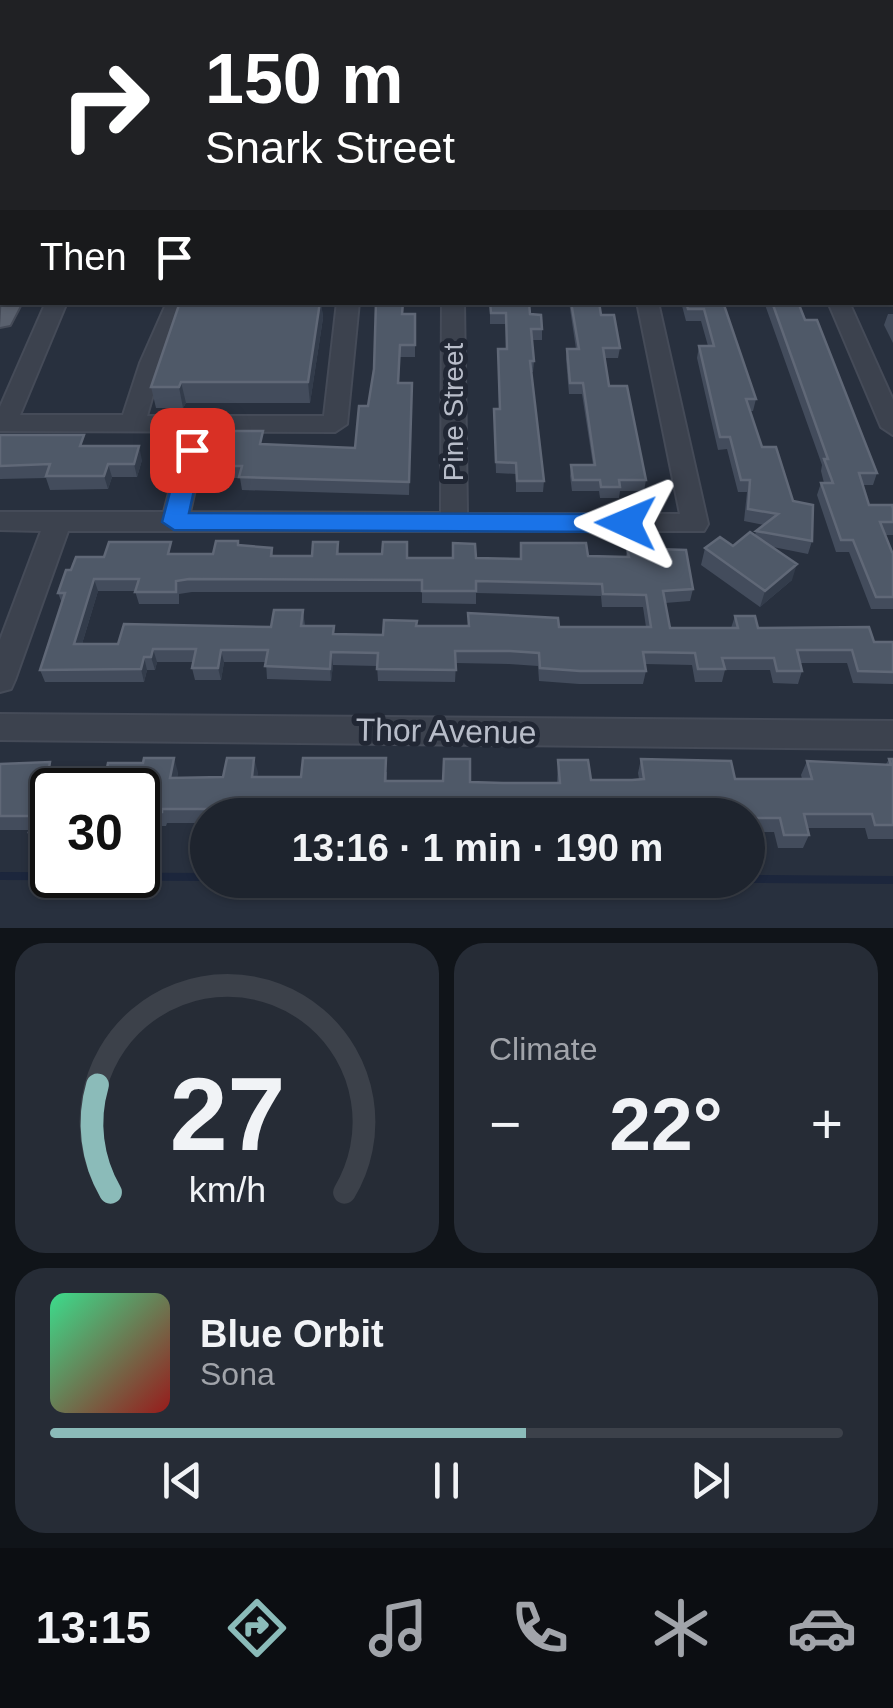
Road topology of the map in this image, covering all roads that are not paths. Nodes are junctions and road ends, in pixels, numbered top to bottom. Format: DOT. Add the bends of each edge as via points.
graph roads {
  1 [pos="56,305"];
  2 [pos="177,305"];
  3 [pos="348,305"];
  4 [pos="453,305"];
  5 [pos="649,305"];
  6 [pos="839,305"];
  7 [pos="2,423"];
  8 [pos="133,423"];
  9 [pos="893,428"];
  10 [pos="192,450"];
  11 [pos="0,521"];
  12 [pos="58,521"];
  13 [pos="454,521"];
  14 [pos="174,522"];
  15 [pos="0,680"];
  16 [pos="0,727"];
  17 [pos="893,735"];
  1 -- 7 [label="street"];
  2 -- 8 [label="street"];
  3 -- 8 [label="street" via="335,424"];
  4 -- 13 [label="street, Pine Street"];
  5 -- 13 [label="street" via="695,524"];
  6 -- 9 [label="street"];
  7 -- 8 [label="street"];
  10 -- 14 [label="street"];
  11 -- 12 [label="street"];
  12 -- 14 [label="street"];
  12 -- 15 [label="street"];
  13 -- 14 [label="street"];
  16 -- 17 [label="street, Thor Avenue"];
}
